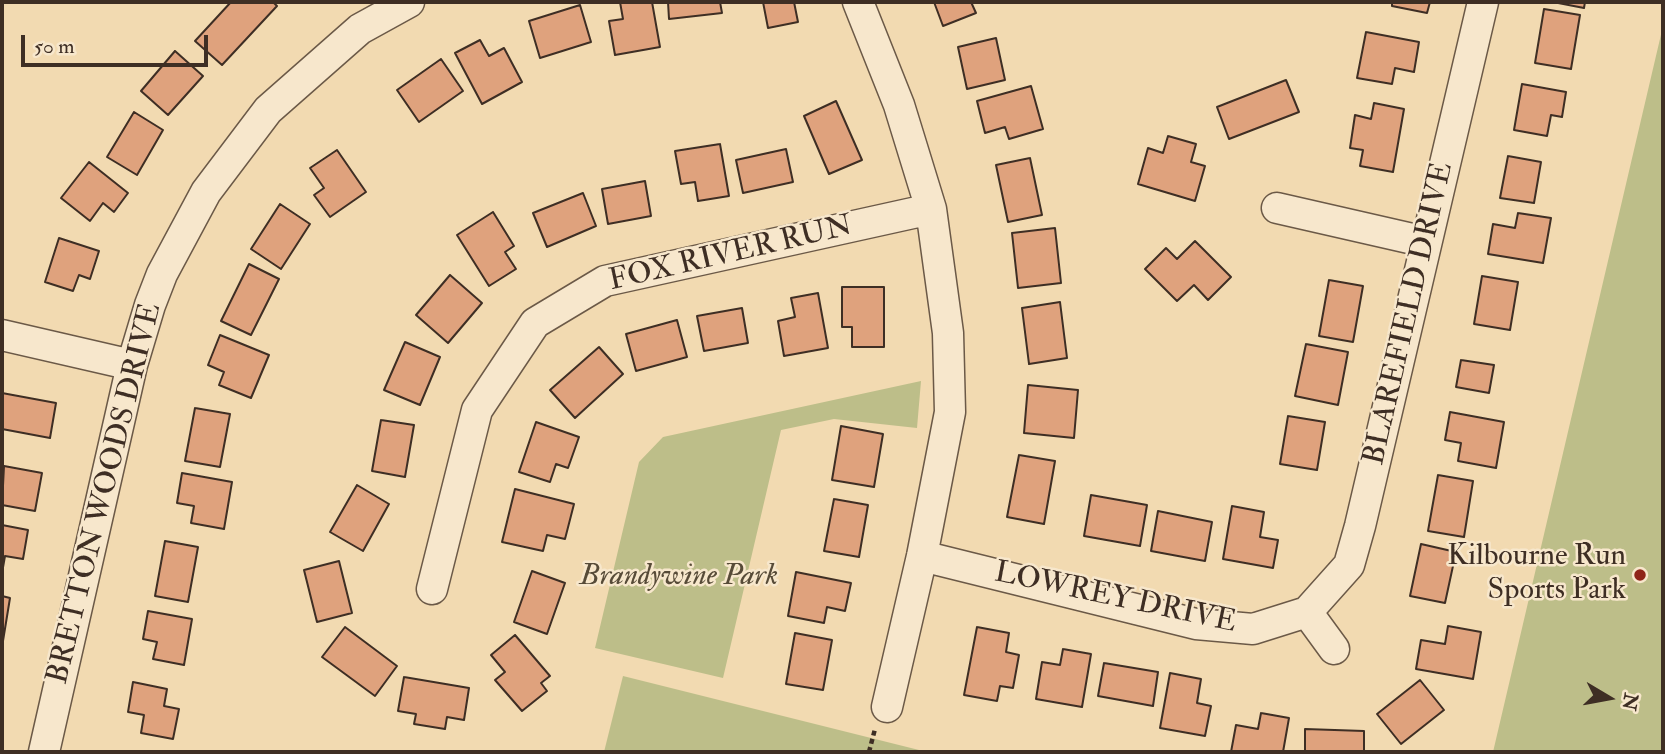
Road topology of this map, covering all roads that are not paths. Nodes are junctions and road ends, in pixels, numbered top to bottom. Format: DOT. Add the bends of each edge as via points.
graph roads {
  1 [pos="410,2"];
  2 [pos="858,2"];
  3 [pos="1483,2"];
  4 [pos="1277,208"];
  5 [pos="931,209"];
  6 [pos="1426,242"];
  7 [pos="2,335"];
  8 [pos="132,365"];
  9 [pos="922,556"];
  10 [pos="432,589"];
  11 [pos="1307,612"];
  12 [pos="1334,649"];
  13 [pos="887,707"];
  14 [pos="44,752"];
  1 -- 8 [label="street, BRETTON WOODS DRIVE" via="360,29 268,110 206,192 162,274"];
  2 -- 5 [label="street" via="899,104"];
  3 -- 6 [label="street, BLAREFIELD DRIVE"];
  4 -- 6 [label="street"];
  5 -- 9 [label="street" via="948,333 950,412"];
  5 -- 10 [label="street, FOX RIVER RUN" via="605,281 534,323 477,410"];
  6 -- 11 [label="street, BLAREFIELD DRIVE" via="1349,565"];
  7 -- 8 [label="street"];
  8 -- 14 [label="street, BRETTON WOODS DRIVE"];
  9 -- 11 [label="street, LOWREY DRIVE" via="1196,624 1253,629"];
  9 -- 13 [label="street"];
  11 -- 12 [label="street"];
}
